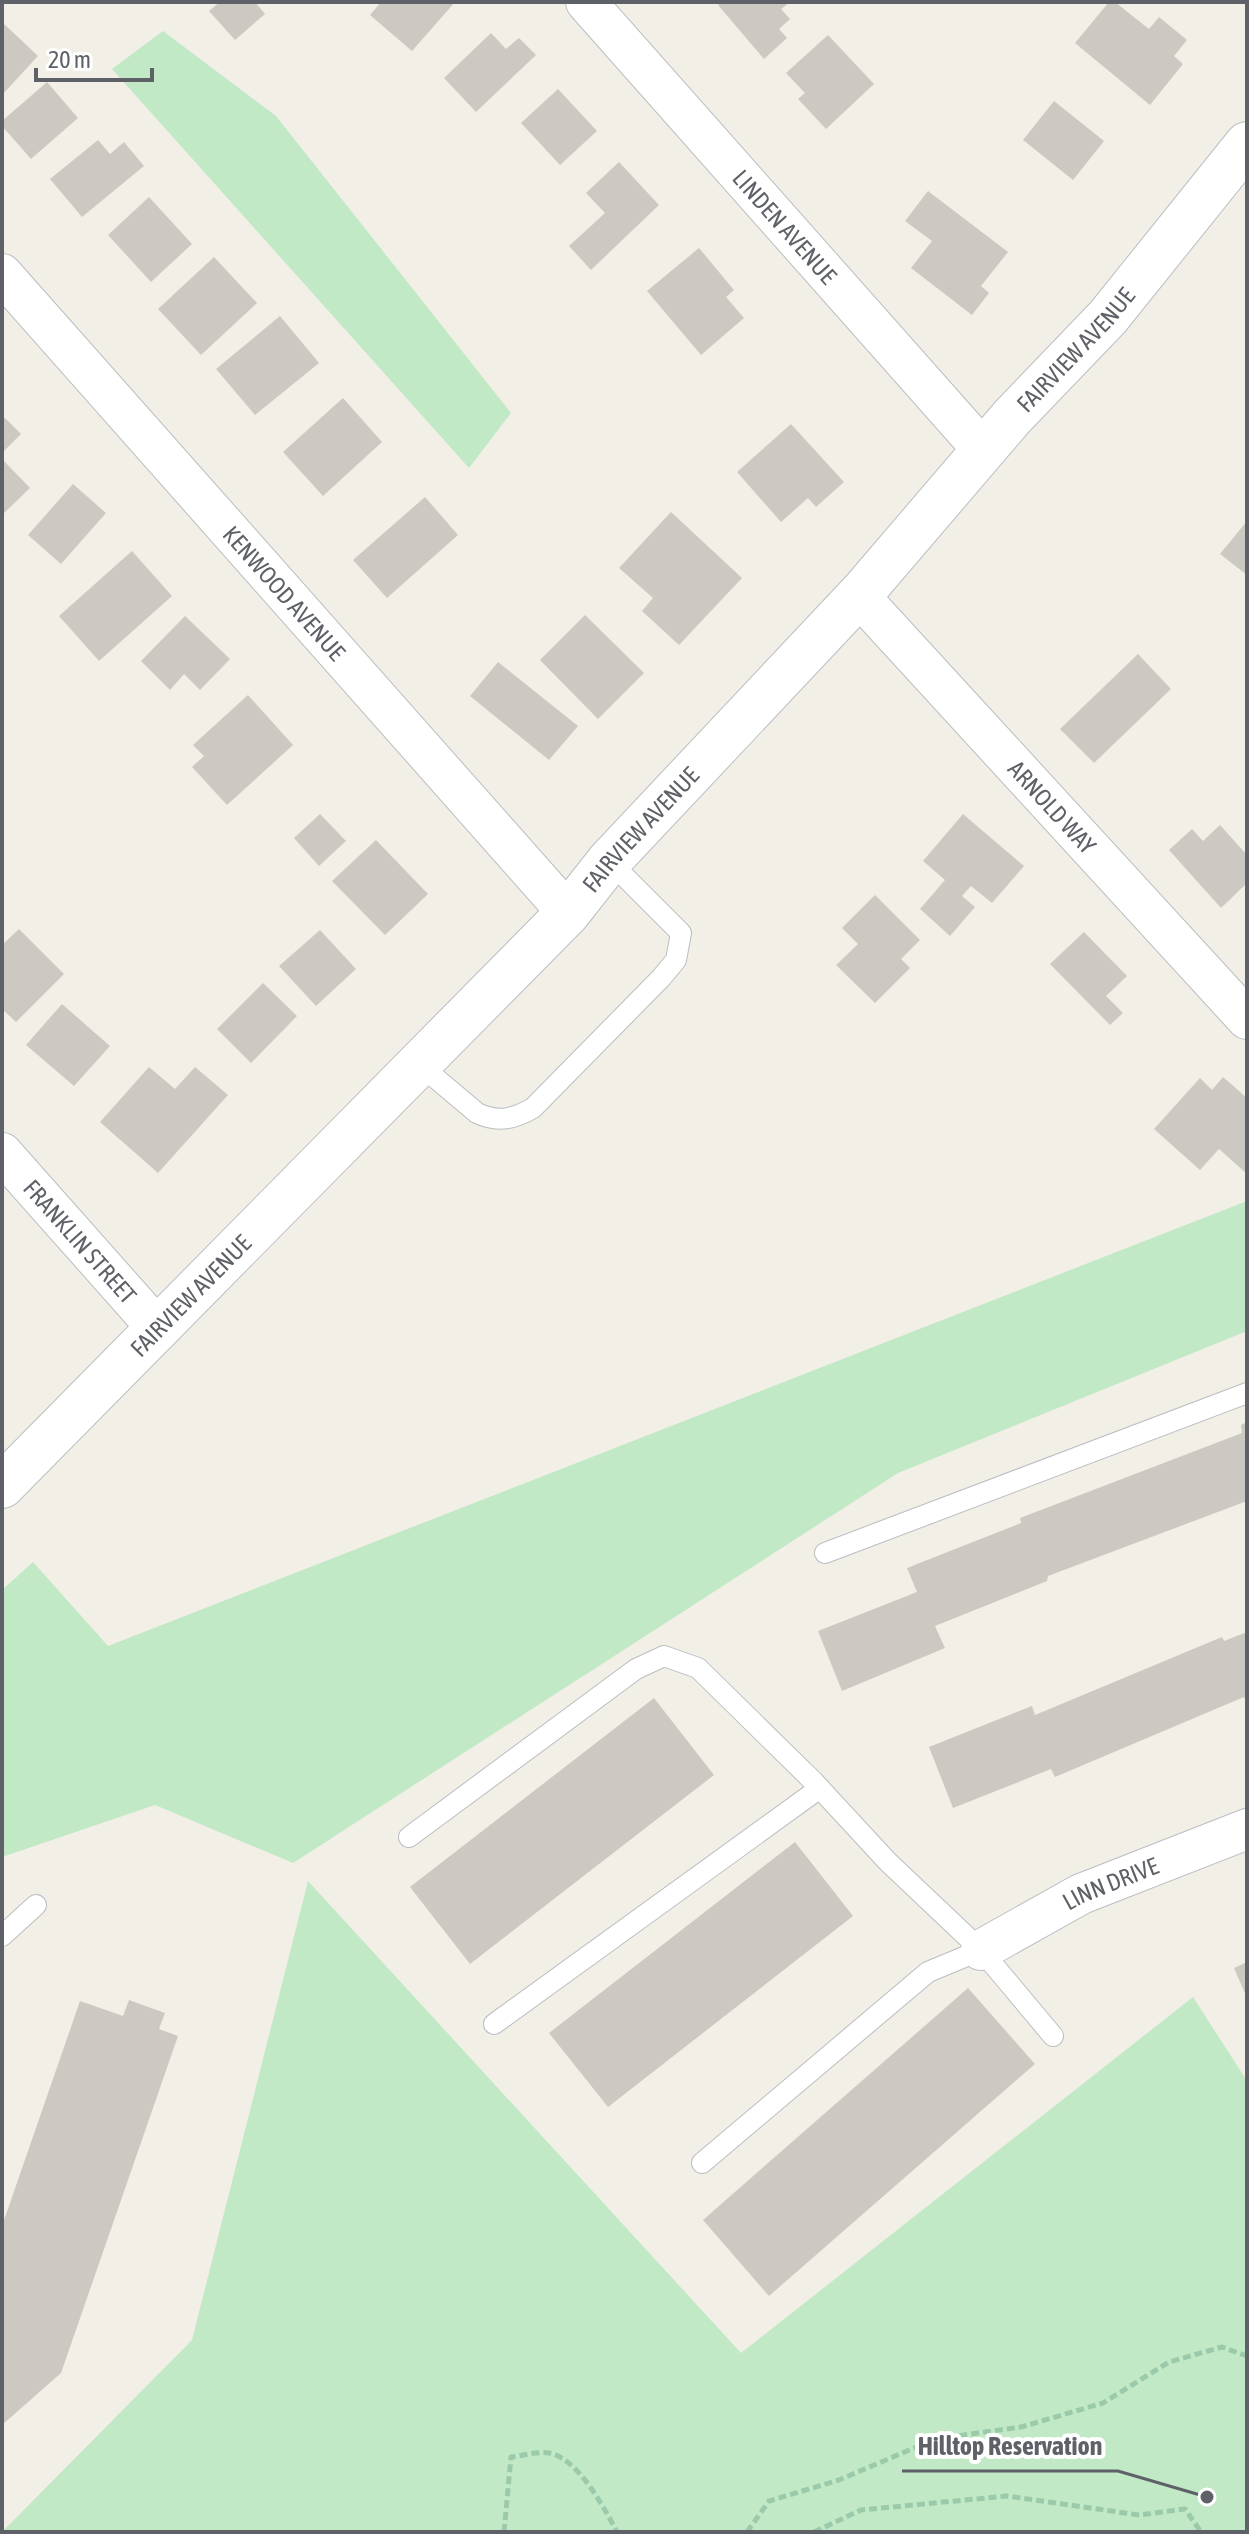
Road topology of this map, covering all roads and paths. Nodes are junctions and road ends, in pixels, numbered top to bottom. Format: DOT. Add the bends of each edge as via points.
graph roads {
  1 [pos="586,2"];
  2 [pos="1247,144"];
  3 [pos="2,274"];
  4 [pos="984,451"];
  5 [pos="859,596"];
  6 [pos="609,861"];
  7 [pos="568,913"];
  8 [pos="1247,1019"];
  9 [pos="420,1065"];
  10 [pos="2,1153"];
  11 [pos="159,1330"];
  12 [pos="1247,1393"];
  13 [pos="2,1486"];
  14 [pos="825,1553"];
  15 [pos="820,1788"];
  16 [pos="1247,1829"];
  17 [pos="409,1837"];
  18 [pos="36,1905"];
  19 [pos="2,1936"];
  20 [pos="981,1950"];
  21 [pos="494,2024"];
  22 [pos="1053,2036"];
  23 [pos="702,2163"];
  24 [pos="1247,2356"];
  25 [pos="504,2532"];
  26 [pos="617,2532"];
  27 [pos="747,2532"];
  28 [pos="814,2532"];
  29 [pos="1201,2532"];
  1 -- 4 [label="street, LINDEN AVENUE"];
  2 -- 4 [label="main road, FAIRVIEW AVENUE" via="1108,317"];
  3 -- 7 [label="street, KENWOOD AVENUE"];
  4 -- 5 [label="main road, FAIRVIEW AVENUE"];
  5 -- 6 [label="main road, FAIRVIEW AVENUE"];
  5 -- 8 [label="street, ARNOLD WAY"];
  6 -- 7 [label="main road, FAIRVIEW AVENUE"];
  6 -- 9 [label="lane" via="681,933 676,960 661,978 533,1108 508,1120 477,1113"];
  7 -- 9 [label="main road, FAIRVIEW AVENUE"];
  9 -- 11 [label="main road, FAIRVIEW AVENUE"];
  10 -- 11 [label="street, FRANKLIN STREET"];
  11 -- 13 [label="main road, FAIRVIEW AVENUE"];
  12 -- 14 [label="lane"];
  15 -- 17 [label="lane" via="698,1668 664,1656 636,1669"];
  15 -- 20 [label="lane"];
  15 -- 21 [label="lane"];
  16 -- 20 [label="street, LINN DRIVE" via="1081,1894"];
  18 -- 19 [label="lane"];
  20 -- 22 [label="lane"];
  20 -- 23 [label="lane" via="928,1972"];
  24 -- 27 [label="path" via="1222,2347 1169,2362 1103,2403 1021,2427 935,2439 839,2480 769,2501"];
  25 -- 26 [label="path" via="511,2457 550,2453 595,2491"];
  28 -- 29 [label="path" via="861,2510 1007,2496 1139,2515 1185,2509"];
}
